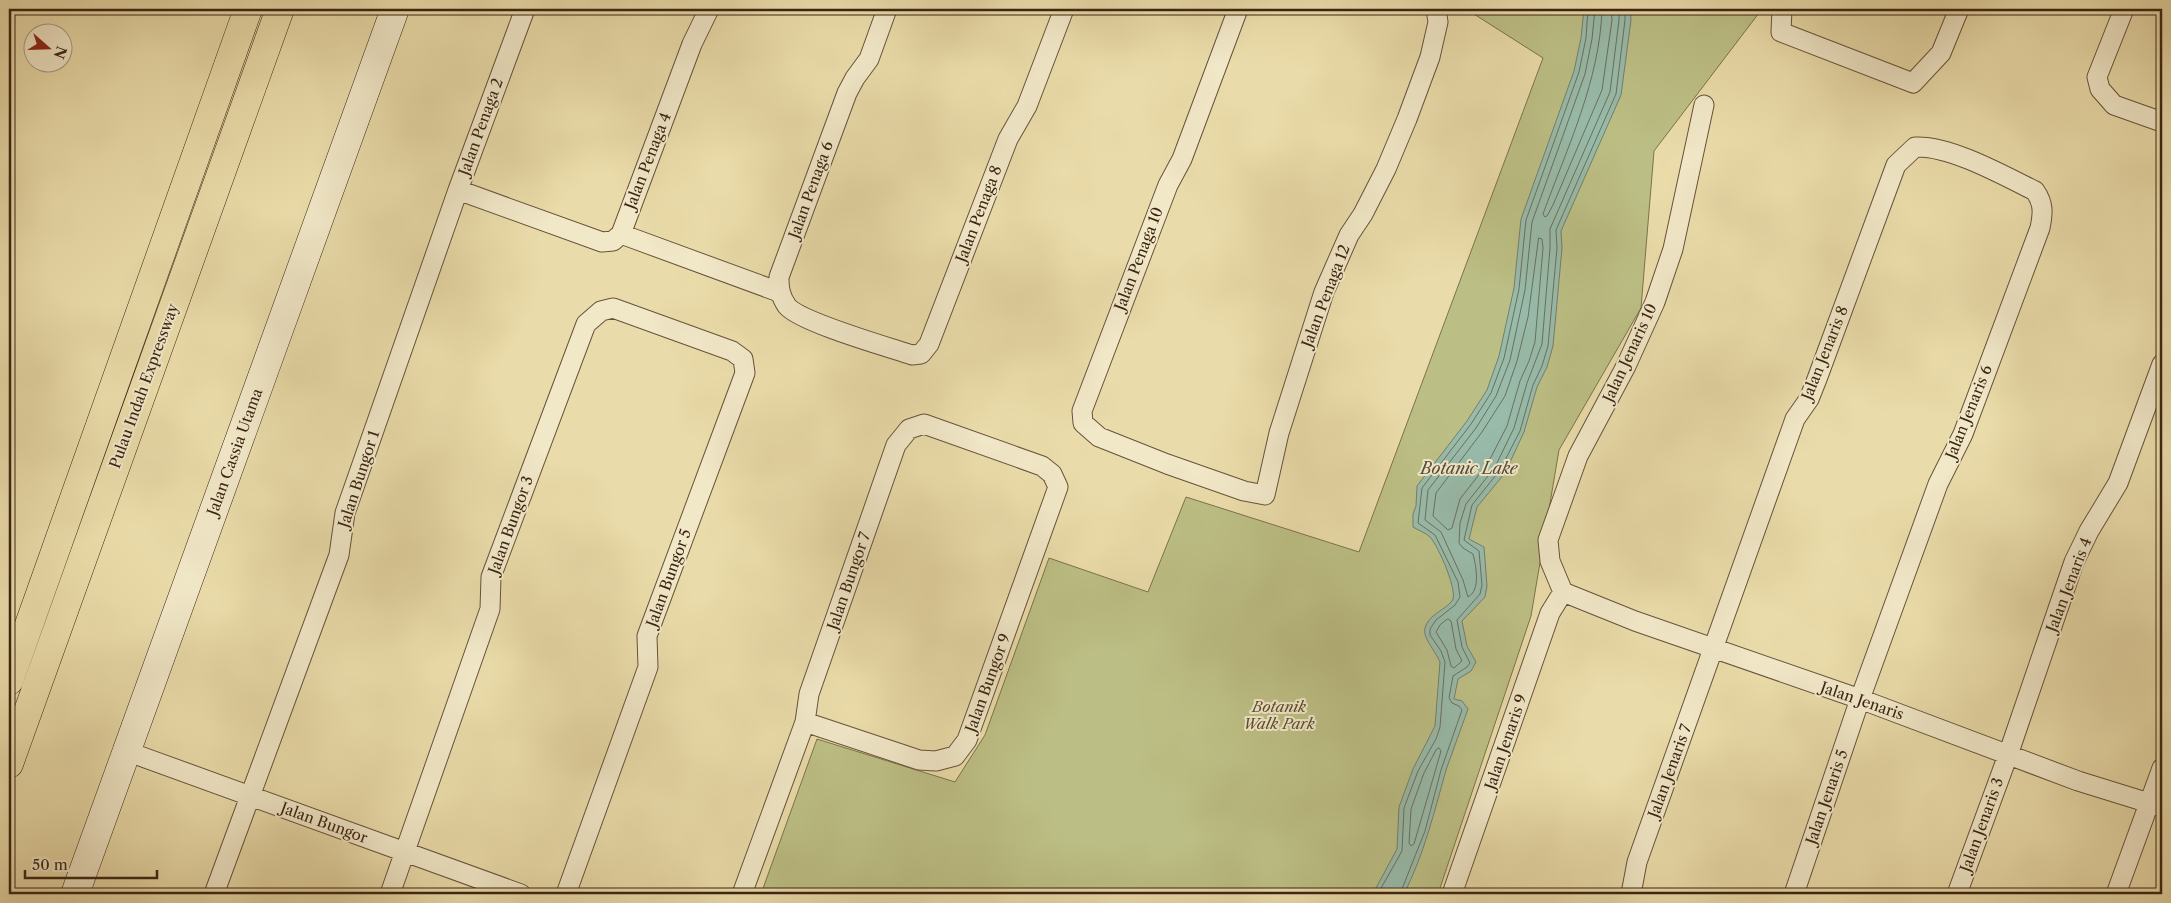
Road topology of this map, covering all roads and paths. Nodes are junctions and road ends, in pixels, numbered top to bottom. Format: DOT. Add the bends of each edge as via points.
graph roads {
  1 [pos="248,9"];
  2 [pos="280,9"];
  3 [pos="395,9"];
  4 [pos="525,9"];
  5 [pos="709,9"];
  6 [pos="887,9"];
  7 [pos="1064,9"];
  8 [pos="1238,9"];
  9 [pos="1436,9"];
  10 [pos="1782,9"];
  11 [pos="1959,9"];
  12 [pos="2124,9"];
  13 [pos="1704,105"];
  14 [pos="2162,122"];
  15 [pos="1972,161"];
  16 [pos="458,190"];
  17 [pos="621,234"];
  18 [pos="779,292"];
  19 [pos="678,331"];
  20 [pos="2162,364"];
  21 [pos="1167,464"];
  22 [pos="1058,487"];
  23 [pos="1562,592"];
  24 [pos="1714,648"];
  25 [pos="9,681"];
  26 [pos="1860,699"];
  27 [pos="805,722"];
  28 [pos="126,751"];
  29 [pos="2008,755"];
  30 [pos="9,764"];
  31 [pos="2162,768"];
  32 [pos="250,797"];
  33 [pos="2156,805"];
  34 [pos="405,853"];
  35 [pos="75,894"];
  36 [pos="214,894"];
  37 [pos="390,894"];
  38 [pos="521,894"];
  39 [pos="566,894"];
  40 [pos="742,894"];
  41 [pos="1452,894"];
  42 [pos="1631,894"];
  43 [pos="1794,894"];
  44 [pos="1957,894"];
  45 [pos="2116,894"];
  1 -- 25 [label="main road, Pulau Indah Expressway"];
  2 -- 30 [label="main road, Pulau Indah Expressway"];
  3 -- 28 [label="street, Jalan Cassia Utama"];
  4 -- 16 [label="street, Jalan Penaga 2"];
  5 -- 17 [label="street, Jalan Penaga 4" via="692,44"];
  6 -- 18 [label="street, Jalan Penaga 6" via="869,59 847,93 779,277"];
  7 -- 18 [label="street, Jalan Penaga 8" via="1027,106 1008,139 929,344 921,354 912,355 804,318 788,307"];
  8 -- 21 [label="street, Jalan Penaga 10" via="1082,412 1083,423 1100,437"];
  9 -- 21 [label="street, Jalan Penaga 12" via="1438,22 1430,57 1407,119 1386,169 1349,235 1324,292 1279,433 1265,494 1244,491"];
  10 -- 11 [label="street" via="1781,32 1913,83 1941,53"];
  12 -- 14 [label="street" via="2098,77 2100,89 2114,105"];
  13 -- 23 [label="street, Jalan Jenaris 10" via="1673,249 1655,302 1626,366 1578,456 1548,540 1550,561"];
  15 -- 24 [label="street, Jalan Jenaris 8" via="1927,146 1914,147 1896,165 1817,379 1795,419"];
  15 -- 26 [label="street, Jalan Jenaris 6" via="2035,191 2043,210 2040,228 1963,434 1938,484"];
  16 -- 17 [label="street, Jalan Penaga 2" via="602,242 614,241"];
  16 -- 32 [label="street, Jalan Bungor 1" via="345,513 339,555"];
  17 -- 18 [label="street"];
  19 -- 34 [label="street, Jalan Bungor 3" via="612,308 600,311 586,324 491,577 490,609"];
  19 -- 39 [label="street, Jalan Bungor 5" via="732,351 742,359 745,372 647,636 648,667"];
  20 -- 29 [label="street, Jalan Jenaris 4" via="2118,483 2074,562"];
  22 -- 27 [label="street, Jalan Bungor 9" via="968,740 955,756 936,761 919,760"];
  22 -- 27 [label="street, Jalan Bungor 7" via="1052,474 1042,466 924,424 909,429 896,445 809,694"];
  23 -- 24 [label="street, Jalan Jenaris"];
  23 -- 41 [label="street, Jalan Jenaris 9" via="1550,613"];
  24 -- 26 [label="street, Jalan Jenaris"];
  24 -- 42 [label="street, Jalan Jenaris 7" via="1637,862"];
  26 -- 29 [label="street, Jalan Jenaris"];
  26 -- 43 [label="street, Jalan Jenaris 5"];
  27 -- 40 [label="street, Jalan Bungor 7"];
  28 -- 32 [label="street, Jalan Bungor"];
  28 -- 35 [label="street, Jalan Cassia Utama"];
  29 -- 33 [label="street, Jalan Jenaris"];
  29 -- 44 [label="street, Jalan Jenaris 3"];
  31 -- 33 [label="street"];
  32 -- 34 [label="street, Jalan Bungor"];
  32 -- 36 [label="street, Jalan Bungor 1"];
  33 -- 45 [label="street"];
  34 -- 37 [label="street"];
  34 -- 38 [label="street, Jalan Bungor"];
}
